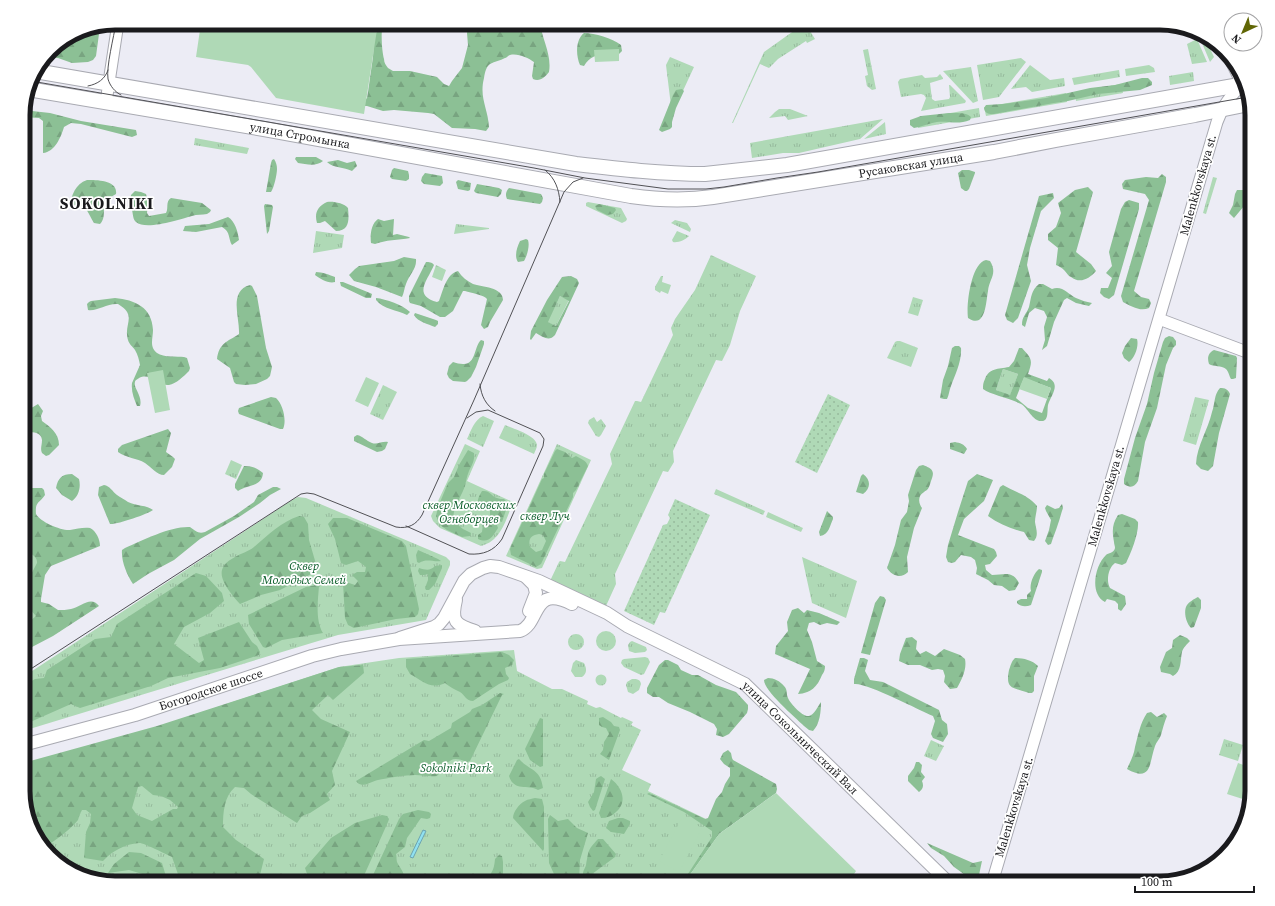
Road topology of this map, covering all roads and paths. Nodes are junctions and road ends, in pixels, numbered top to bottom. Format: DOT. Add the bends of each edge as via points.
graph roads {
  1 [pos="117,30"];
  2 [pos="42,72"];
  3 [pos="109,84"];
  4 [pos="1241,87"];
  5 [pos="1241,89"];
  6 [pos="33,91"];
  7 [pos="1207,91"];
  8 [pos="106,102"];
  9 [pos="1244,105"];
  10 [pos="1222,110"];
  11 [pos="576,164"];
  12 [pos="570,185"];
  13 [pos="1159,320"];
  14 [pos="1245,351"];
  15 [pos="526,577"];
  16 [pos="458,591"];
  17 [pos="574,605"];
  18 [pos="627,626"];
  19 [pos="514,631"];
  20 [pos="482,633"];
  21 [pos="400,638"];
  22 [pos="30,743"];
  23 [pos="942,876"];
  24 [pos="994,876"];
  1 -- 3 [label="street"];
  2 -- 3 [label="main road, улица Стромынка"];
  3 -- 8 [label="street"];
  3 -- 11 [label="main road, улица Стромынка"];
  4 -- 7 [label="main road, Русаковская улица"];
  5 -- 10 [label="street, Malenkkovskaya st." via="1230,97"];
  6 -- 8 [label="main road, улица Стромынка"];
  7 -- 10 [label="street" via="1216,95 1221,102"];
  7 -- 11 [label="main road, Русаковская улица" via="787,166 692,174"];
  8 -- 12 [label="main road, улица Стромынка"];
  9 -- 10 [label="main road, Русаковская улица"];
  10 -- 12 [label="main road, Русаковская улица" via="994,152 699,199 646,199"];
  10 -- 13 [label="street, Malenkkovskaya st."];
  13 -- 14 [label="street"];
  13 -- 24 [label="street, Malenkkovskaya st."];
  15 -- 16 [label="main road, улица Сокольнический Вал" via="490,566 471,574"];
  15 -- 18 [label="main road, улица Сокольнический Вал" via="607,613"];
  15 -- 19 [label="main road" via="534,585 536,595 522,624"];
  16 -- 20 [label="main road" via="454,620 460,626"];
  16 -- 21 [label="main road, Богородское шоссе" via="439,624"];
  17 -- 18 [label="main road, улица Сокольнический Вал" via="604,620"];
  17 -- 19 [label="main road, Богородское шоссе" via="558,599 546,600 537,608 526,628"];
  18 -- 23 [label="main road, улица Сокольнический Вал" via="745,684"];
  19 -- 20 [label="main road, Богородское шоссе"];
  20 -- 21 [label="main road, Богородское шоссе"];
  21 -- 22 [label="main road, Богородское шоссе" via="312,656 135,715"];
}
